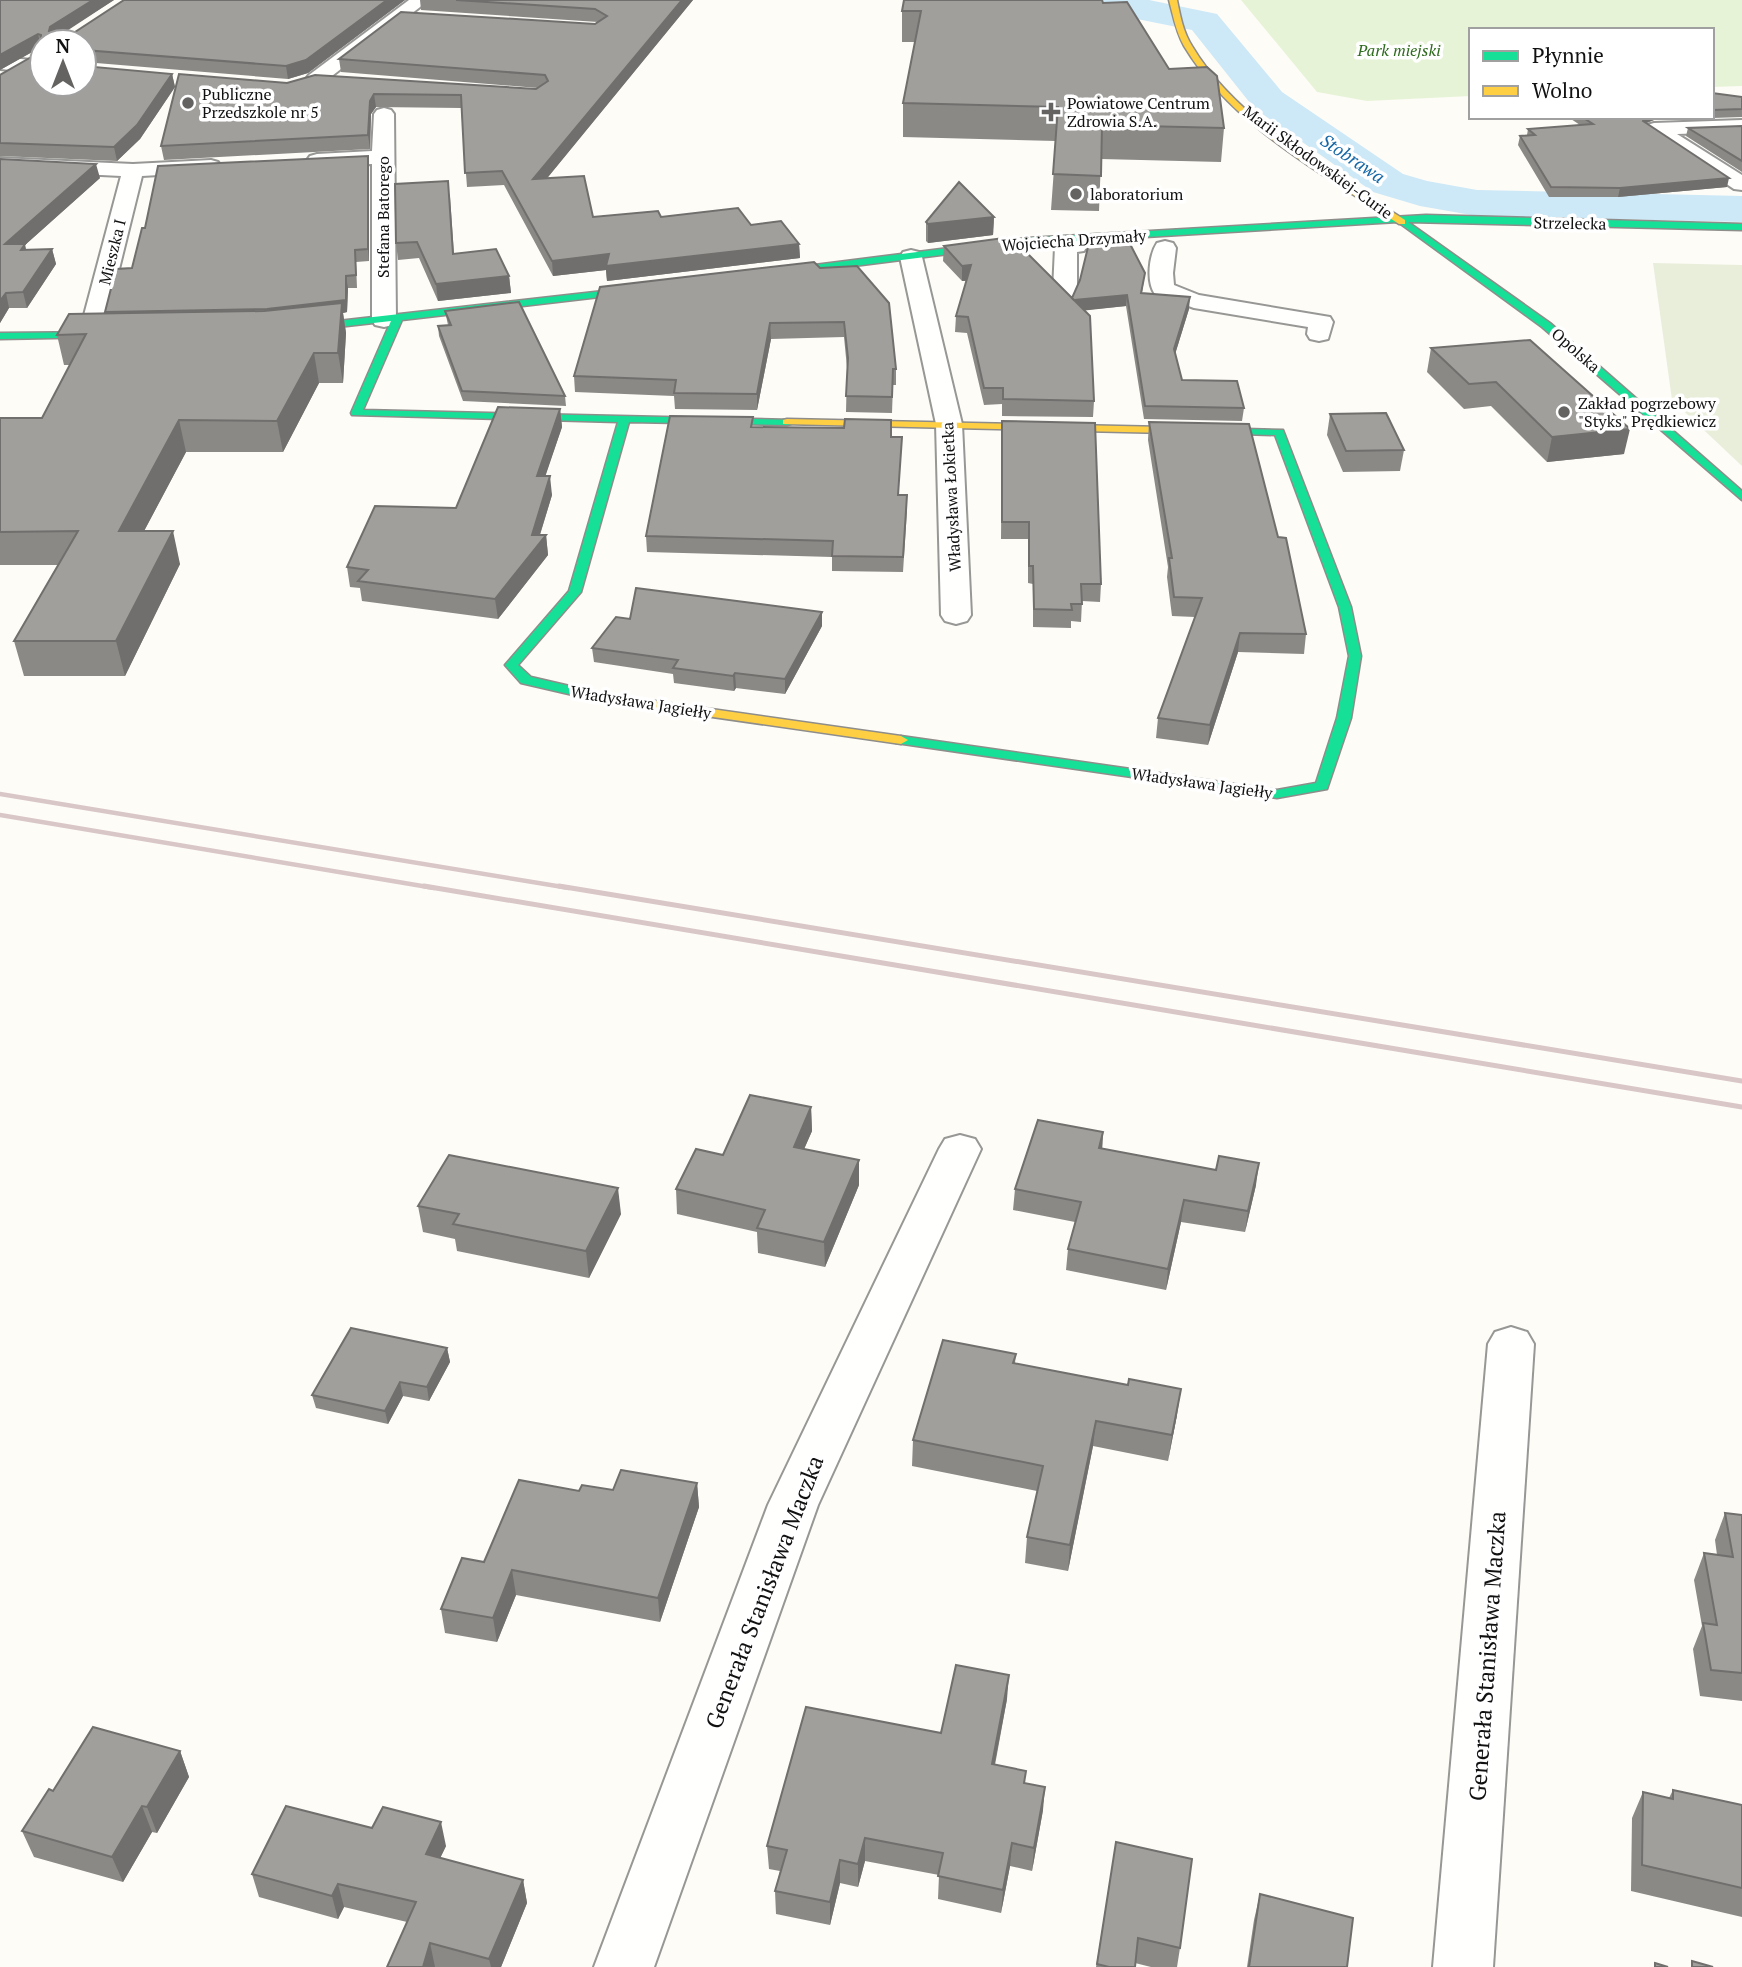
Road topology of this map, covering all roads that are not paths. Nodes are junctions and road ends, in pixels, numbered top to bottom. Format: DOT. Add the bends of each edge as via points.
graph roads {
  1 [pos="1174,4"];
  2 [pos="422,9"];
  3 [pos="28,62"];
  4 [pos="0,63"];
  5 [pos="28,67"];
  6 [pos="344,80"];
  7 [pos="0,81"];
  8 [pos="384,114"];
  9 [pos="1638,119"];
  10 [pos="1742,126"];
  11 [pos="1654,129"];
  12 [pos="382,157"];
  13 [pos="299,161"];
  14 [pos="0,164"];
  15 [pos="230,165"];
  16 [pos="133,170"];
  17 [pos="1742,184"];
  18 [pos="1397,219"];
  19 [pos="1742,227"];
  20 [pos="1076,246"];
  21 [pos="1165,247"];
  22 [pos="911,257"];
  23 [pos="747,277"];
  24 [pos="666,286"];
  25 [pos="1065,291"];
  26 [pos="390,319"];
  27 [pos="282,330"];
  28 [pos="91,334"];
  29 [pos="119,334"];
  30 [pos="1319,334"];
  31 [pos="0,336"];
  32 [pos="624,420"];
  33 [pos="949,424"];
  34 [pos="1742,496"];
  35 [pos="956,615"];
  36 [pos="960,1149"];
  37 [pos="1511,1344"];
  38 [pos="624,1967"];
  39 [pos="1463,1967"];
  1 -- 18 [label="street, Marii Skłodowskiej-Curie" via="1189,49 1254,118"];
  2 -- 6 [label="street" via="399,16 307,82"];
  3 -- 4 [label="street"];
  5 -- 7 [label="street"];
  8 -- 12 [label="street, Stefana Batorego"];
  9 -- 11 [label="street"];
  10 -- 11 [label="street"];
  11 -- 17 [label="street"];
  12 -- 13 [label="street"];
  12 -- 26 [label="street, Stefana Batorego"];
  14 -- 16 [label="street"];
  15 -- 16 [label="street"];
  16 -- 28 [label="street, Mieszka I"];
  18 -- 19 [label="street, Strzelecka"];
  18 -- 22 [label="street, Wojciecha Drzymały" via="1028,241"];
  18 -- 34 [label="street, Opolska" via="1551,328"];
  20 -- 25 [label="street" via="1066,247"];
  21 -- 30 [label="street" via="1163,289 1194,301 1321,322"];
  22 -- 23 [label="street, Wojciecha Drzymały"];
  22 -- 33 [label="street, Władysława Łokietka"];
  24 -- 26 [label="street"];
  26 -- 27 [label="street"];
  26 -- 32 [label="street, Władysława Jagiełły" via="356,413"];
  28 -- 29 [label="street"];
  28 -- 31 [label="street"];
  32 -- 33 [label="street, Władysława Jagiełły"];
  32 -- 33 [label="street, Władysława Jagiełły" via="575,592 511,665 526,680 598,697 1277,794 1322,786 1344,718 1355,656 1345,607 1279,432"];
  33 -- 35 [label="street, Władysława Łokietka"];
  36 -- 38 [label="street, Generała Stanisława Maczka" via="793,1505"];
  37 -- 39 [label="street, Generała Stanisława Maczka"];
}
